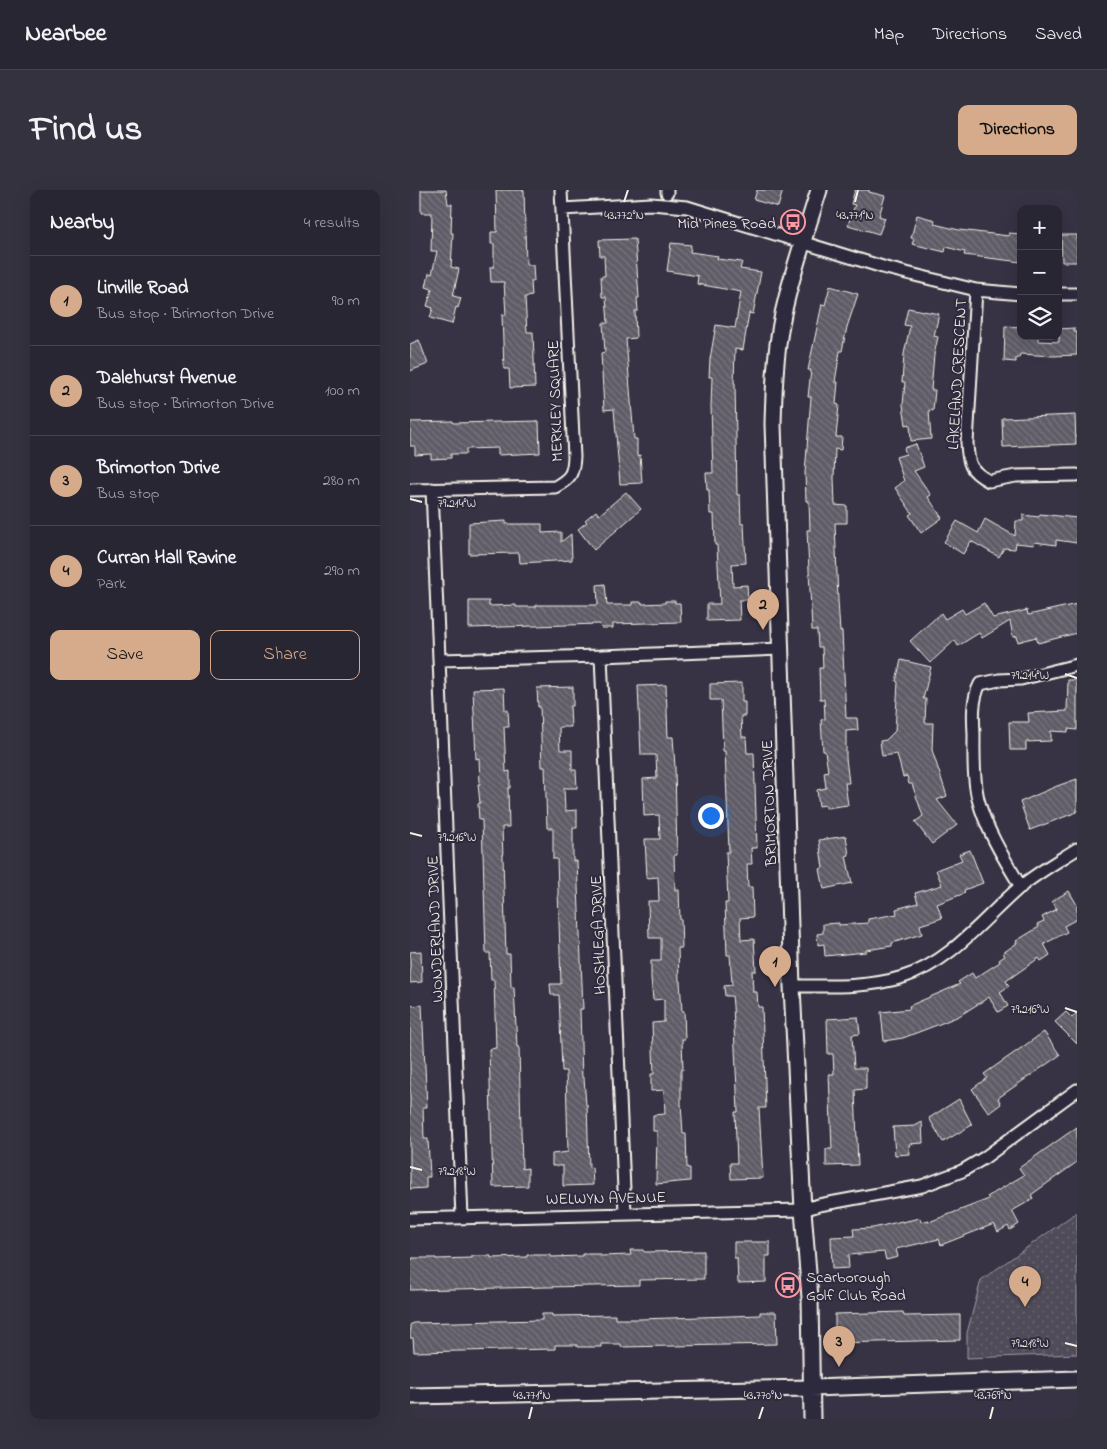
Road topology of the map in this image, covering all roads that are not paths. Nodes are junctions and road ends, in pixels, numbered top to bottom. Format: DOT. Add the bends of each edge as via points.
graph roads {
  1 [pos="561,190"];
  2 [pos="818,190"];
  3 [pos="562,209"];
  4 [pos="803,243"];
  5 [pos="976,290"];
  6 [pos="1017,294"];
  7 [pos="1062,294"];
  8 [pos="1077,294"];
  9 [pos="1077,475"];
  10 [pos="410,490"];
  11 [pos="432,490"];
  12 [pos="780,649"];
  13 [pos="601,656"];
  14 [pos="440,660"];
  15 [pos="1077,665"];
  16 [pos="1077,849"];
  17 [pos="1021,886"];
  18 [pos="792,986"];
  19 [pos="1077,1090"];
  20 [pos="803,1210"];
  21 [pos="625,1213"];
  22 [pos="462,1217"];
  23 [pos="410,1219"];
  24 [pos="1077,1379"];
  25 [pos="812,1388"];
  26 [pos="410,1396"];
  27 [pos="812,1419"];
  1 -- 3 [label="street, MERKLEY SQUARE"];
  2 -- 4 [label="street, BRIMORTON DRIVE"];
  3 -- 4 [label="street" via="651,204 687,208"];
  3 -- 11 [label="street, MERKLEY SQUARE" via="574,457 572,474 555,487"];
  4 -- 5 [label="street"];
  4 -- 12 [label="street, BRIMORTON DRIVE" via="786,299 774,390"];
  5 -- 6 [label="street"];
  5 -- 9 [label="street, LAKELAND CRESCENT" via="967,443 972,470 989,481 1016,476"];
  7 -- 8 [label="street"];
  10 -- 11 [label="street, MERKLEY SQUARE"];
  11 -- 14 [label="street, WONDERLAND DRIVE"];
  12 -- 13 [label="street"];
  12 -- 18 [label="street, BRIMORTON DRIVE"];
  13 -- 14 [label="street"];
  13 -- 21 [label="street, HOSHLEGA DRIVE"];
  14 -- 22 [label="street, WONDERLAND DRIVE"];
  15 -- 17 [label="street" via="1021,679 980,684 976,692 973,711 974,769 978,800"];
  16 -- 17 [label="street"];
  17 -- 18 [label="street" via="966,938 917,972 873,983"];
  18 -- 20 [label="street, BRIMORTON DRIVE"];
  19 -- 20 [label="street, WELWYN AVENUE" via="962,1171 922,1186"];
  20 -- 21 [label="street, WELWYN AVENUE"];
  20 -- 25 [label="street, BRIMORTON DRIVE" via="810,1298"];
  21 -- 22 [label="street, WELWYN AVENUE"];
  22 -- 23 [label="street, WELWYN AVENUE"];
  24 -- 25 [label="street"];
  25 -- 26 [label="street"];
  25 -- 27 [label="street, BRIMORTON DRIVE"];
}
